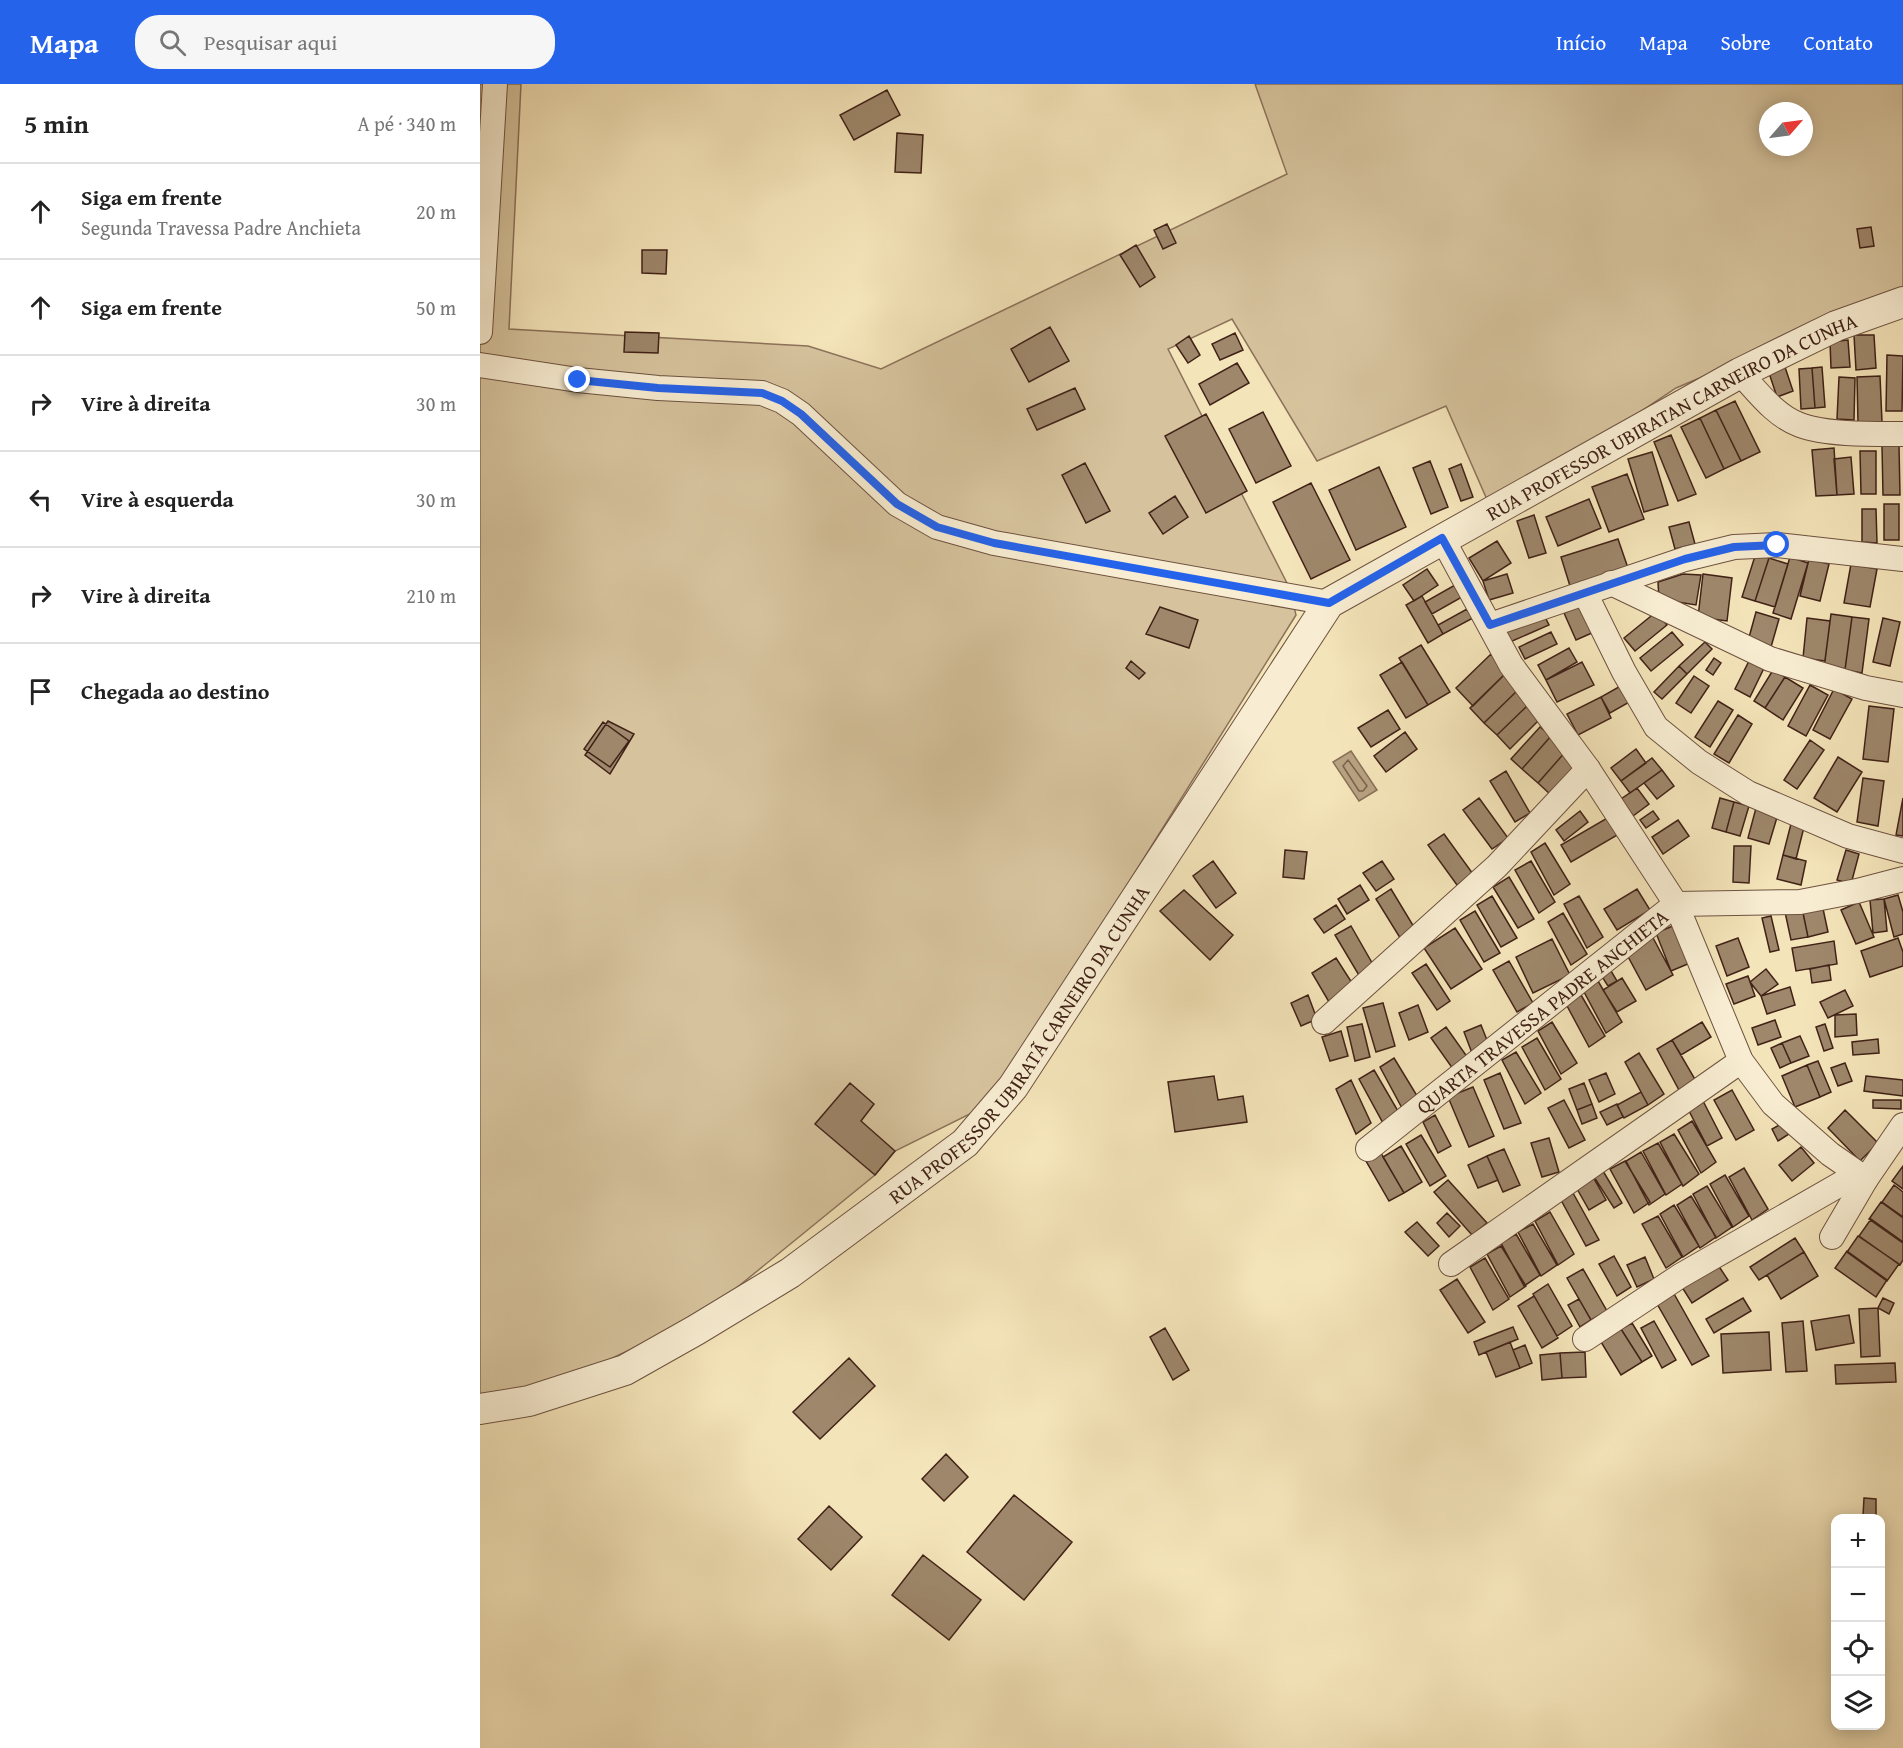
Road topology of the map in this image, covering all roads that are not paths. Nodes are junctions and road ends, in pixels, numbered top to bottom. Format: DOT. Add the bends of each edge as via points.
graph roads {
  1 [pos="495,84"];
  2 [pos="1903,302"];
  3 [pos="480,332"];
  4 [pos="480,365"];
  5 [pos="1740,373"];
  6 [pos="1903,434"];
  7 [pos="1442,538"];
  8 [pos="1903,559"];
  9 [pos="1611,583"];
  10 [pos="1585,593"];
  11 [pos="1329,603"];
  12 [pos="1490,625"];
  13 [pos="1903,695"];
  14 [pos="1588,769"];
  15 [pos="1903,851"];
  16 [pos="1903,879"];
  17 [pos="1676,904"];
  18 [pos="1324,1022"];
  19 [pos="1741,1061"];
  20 [pos="1903,1125"];
  21 [pos="1368,1149"];
  22 [pos="1862,1176"];
  23 [pos="1832,1237"];
  24 [pos="1450,1264"];
  25 [pos="1585,1339"];
  26 [pos="480,1409"];
  1 -- 3 [label="street"];
  2 -- 5 [label="street, RUA PROFESSOR UBIRATAN CARNEIRO DA CUNHA" via="1836,326"];
  4 -- 11 [label="street" via="589,381 762,393 801,414 897,504 937,527 994,543"];
  5 -- 6 [label="street" via="1770,405 1800,425 1863,434"];
  5 -- 7 [label="street, RUA PROFESSOR UBIRATAN CARNEIRO DA CUNHA"];
  7 -- 11 [label="street, RUA PROFESSOR UBIRATÃ CARNEIRO DA CUNHA"];
  7 -- 12 [label="street"];
  8 -- 9 [label="street" via="1777,545 1734,547"];
  9 -- 10 [label="street"];
  9 -- 13 [label="street" via="1770,659"];
  10 -- 12 [label="street"];
  10 -- 15 [label="street" via="1656,727 1699,762 1758,797 1848,836"];
  11 -- 26 [label="street, RUA PROFESSOR UBIRATÃ CARNEIRO DA CUNHA" via="1013,1088 965,1143 790,1273 625,1370 529,1401"];
  12 -- 14 [label="street" via="1511,665"];
  14 -- 17 [label="street"];
  14 -- 18 [label="street" via="1497,866"];
  16 -- 17 [label="street, QUARTA TRAVESSA PADRE ANCHIETA" via="1800,902"];
  17 -- 19 [label="street"];
  17 -- 21 [label="street, QUARTA TRAVESSA PADRE ANCHIETA"];
  19 -- 22 [label="street" via="1773,1104 1830,1154"];
  19 -- 24 [label="street"];
  20 -- 22 [label="street"];
  22 -- 23 [label="street"];
  22 -- 25 [label="street" via="1680,1276"];
}
